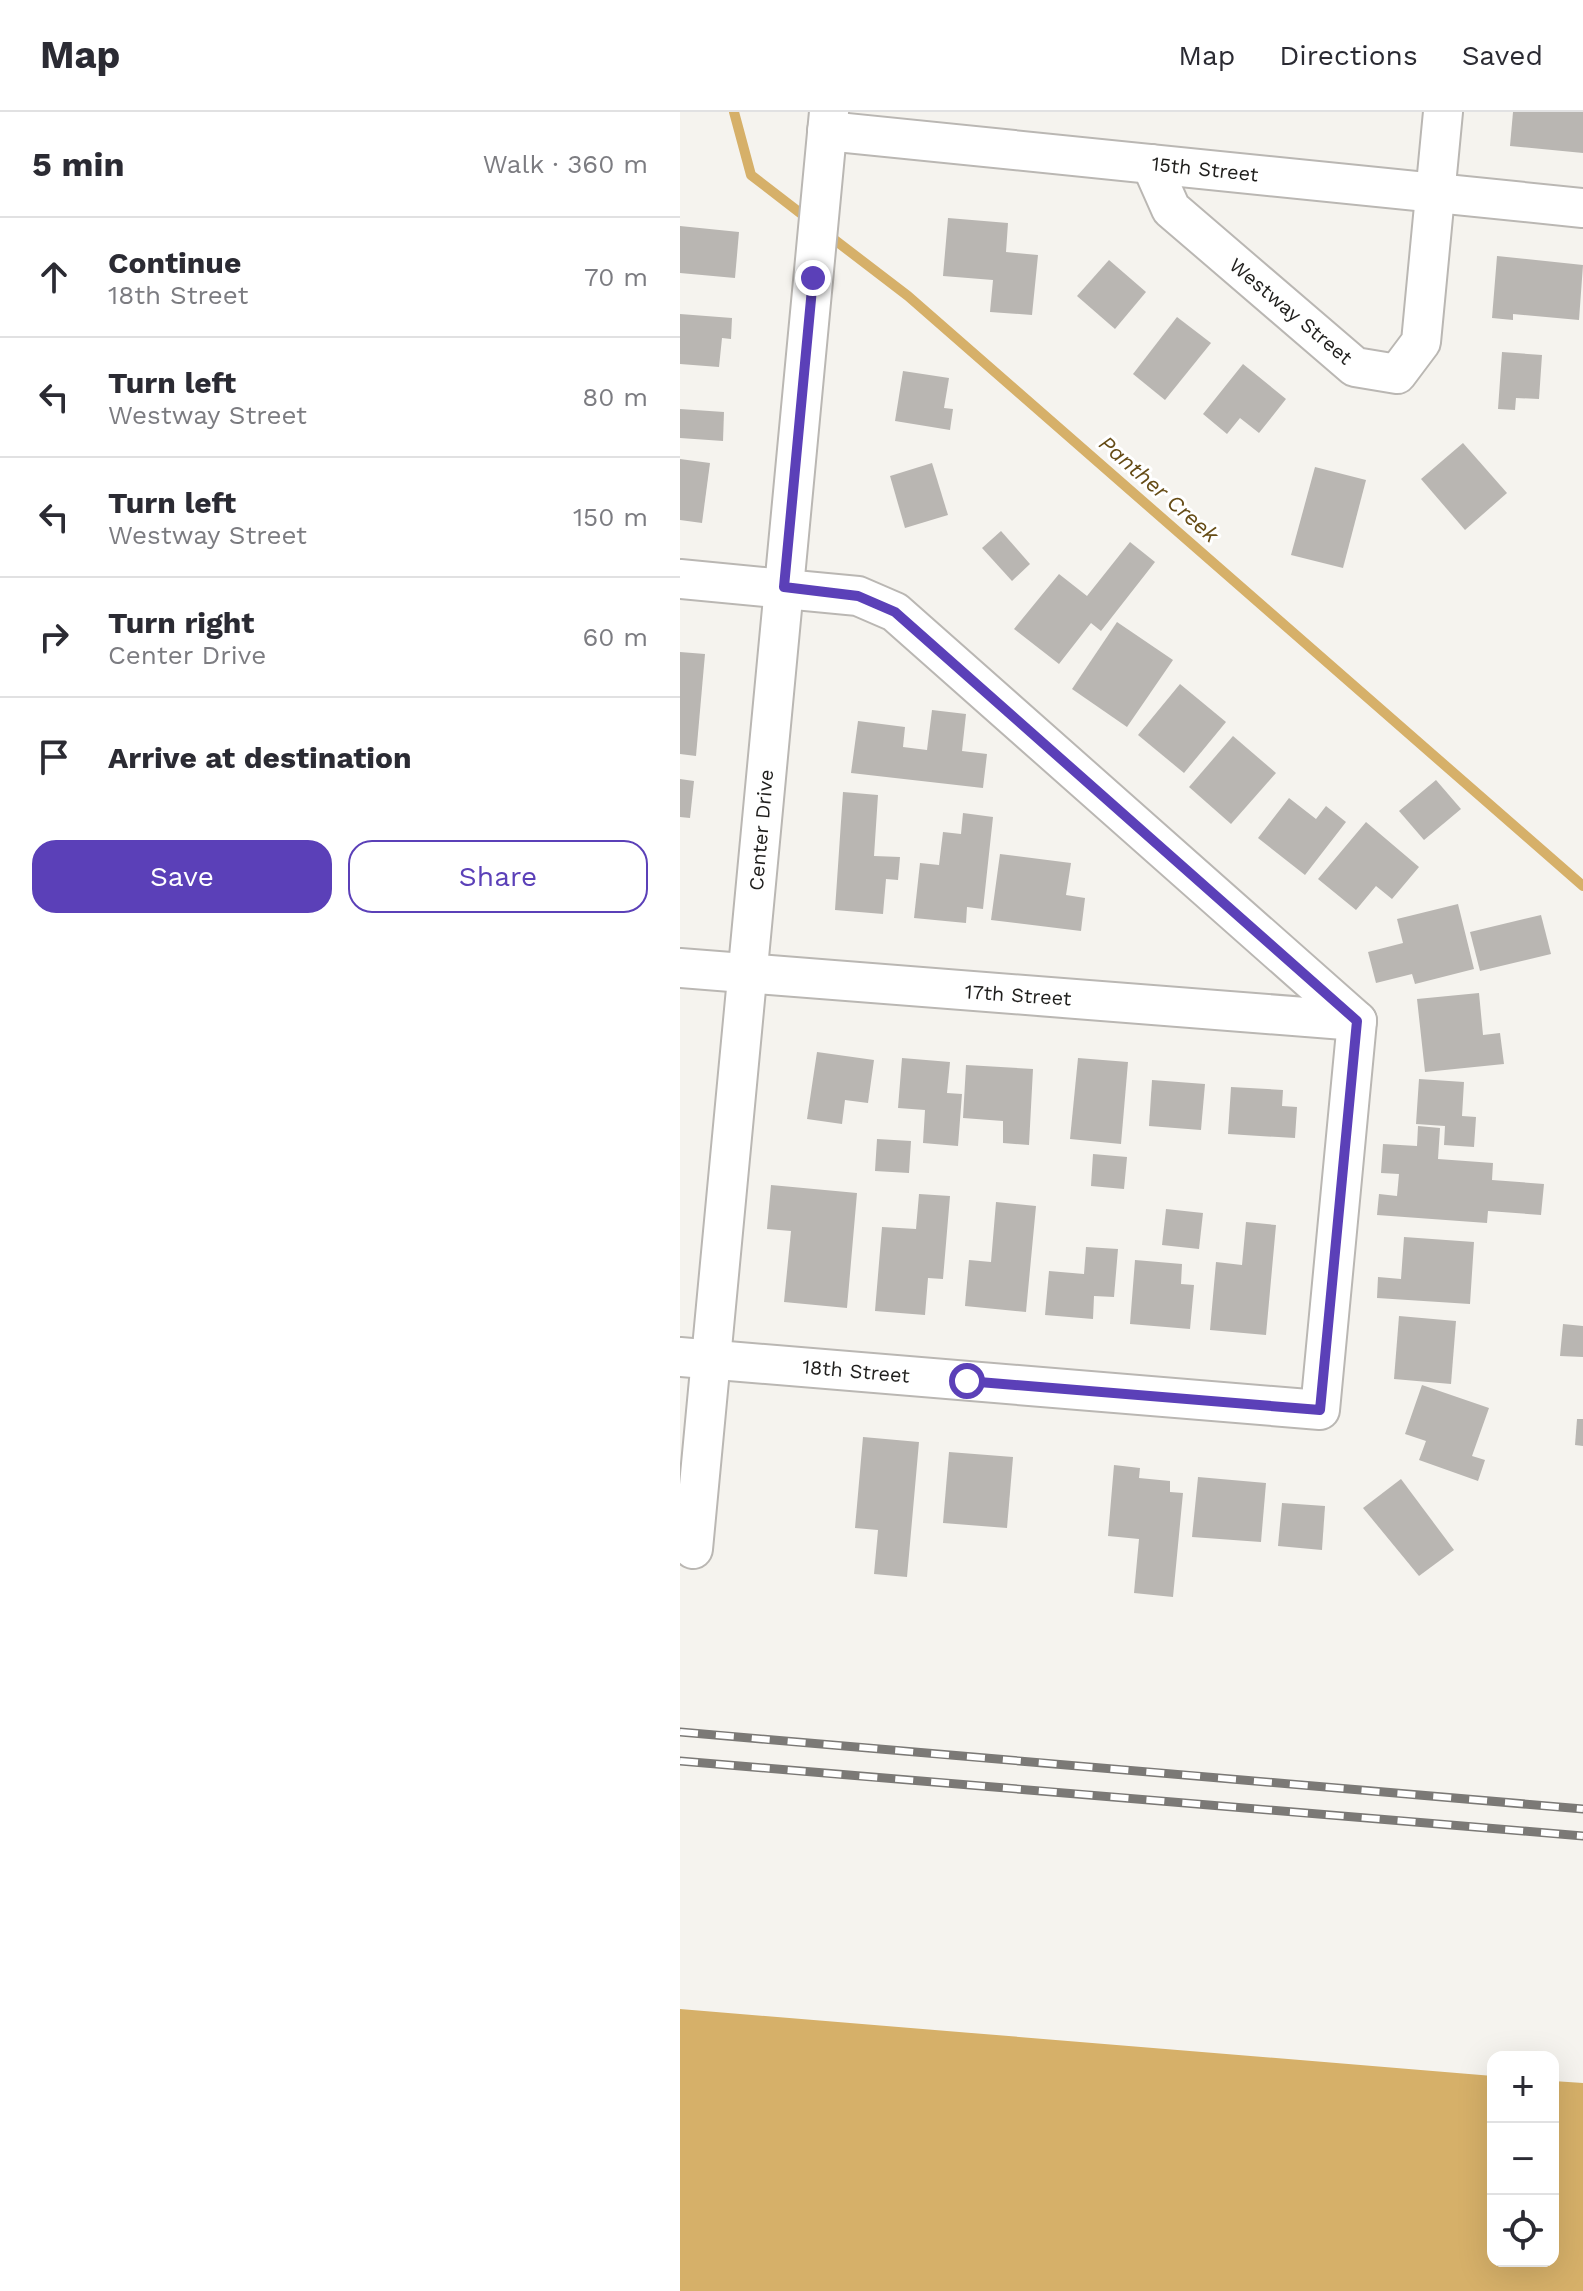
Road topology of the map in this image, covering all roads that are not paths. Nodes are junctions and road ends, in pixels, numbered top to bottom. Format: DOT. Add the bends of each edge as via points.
graph roads {
  1 [pos="1443,112"];
  2 [pos="828,122"];
  3 [pos="1151,164"];
  4 [pos="1435,193"];
  5 [pos="1583,208"];
  6 [pos="680,579"];
  7 [pos="784,587"];
  8 [pos="680,968"];
  9 [pos="747,973"];
  10 [pos="1357,1021"];
  11 [pos="696,1358"];
  12 [pos="693,1549"];
  1 -- 4 [label="street, Westway Street"];
  2 -- 3 [label="street, 15th Street"];
  2 -- 7 [label="street, Center Drive"];
  3 -- 4 [label="street, 15th Street"];
  3 -- 4 [label="street, Westway Street" via="1171,209 1355,367 1397,374 1421,342"];
  4 -- 5 [label="street, 15th Street"];
  6 -- 7 [label="street"];
  7 -- 9 [label="street, Center Drive"];
  7 -- 10 [label="street" via="858,596 895,612"];
  8 -- 9 [label="street, 17th Street"];
  9 -- 10 [label="street, 17th Street"];
  9 -- 11 [label="street, Center Drive"];
  10 -- 11 [label="street, 18th Street" via="1320,1410"];
  11 -- 12 [label="street, Center Drive"];
}
